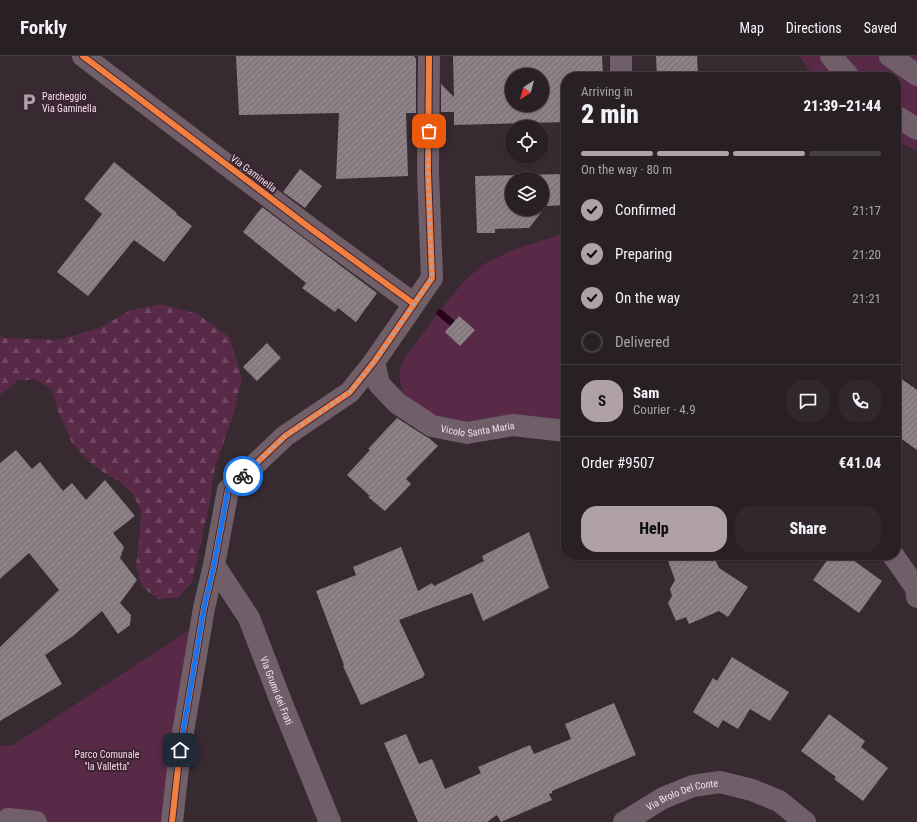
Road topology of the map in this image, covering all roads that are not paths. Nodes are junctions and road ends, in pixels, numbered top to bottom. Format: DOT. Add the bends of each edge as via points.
graph roads {
  1 [pos="83,56"];
  2 [pos="429,56"];
  3 [pos="621,56"];
  4 [pos="831,56"];
  5 [pos="890,56"];
  6 [pos="621,72"];
  7 [pos="845,72"];
  8 [pos="917,75"];
  9 [pos="901,119"];
  10 [pos="917,129"];
  11 [pos="414,304"];
  12 [pos="374,362"];
  13 [pos="561,430"];
  14 [pos="896,560"];
  15 [pos="214,565"];
  16 [pos="917,598"];
  17 [pos="6,822"];
  18 [pos="36,822"];
  19 [pos="172,822"];
  20 [pos="330,822"];
  21 [pos="624,822"];
  22 [pos="805,822"];
  1 -- 11 [label="street, Via Gaminella"];
  2 -- 11 [label="street" via="428,172 432,278"];
  3 -- 6 [label="street"];
  4 -- 7 [label="street"];
  5 -- 8 [label="street"];
  9 -- 10 [label="street"];
  11 -- 12 [label="street"];
  12 -- 13 [label="street, Vicolo Santa Maria" via="379,384 397,403 432,426 467,433 512,425"];
  12 -- 15 [label="street" via="350,392 285,436 228,490"];
  14 -- 16 [label="street" via="916,588"];
  15 -- 19 [label="street" via="204,608 180,750"];
  15 -- 20 [label="street, Via Grumi dei Frati" via="249,618"];
  17 -- 18 [label="street" via="8,819"];
  21 -- 22 [label="street, Via Brolo Del Conte" via="663,798 693,786 720,782 752,790 779,802"];
}
